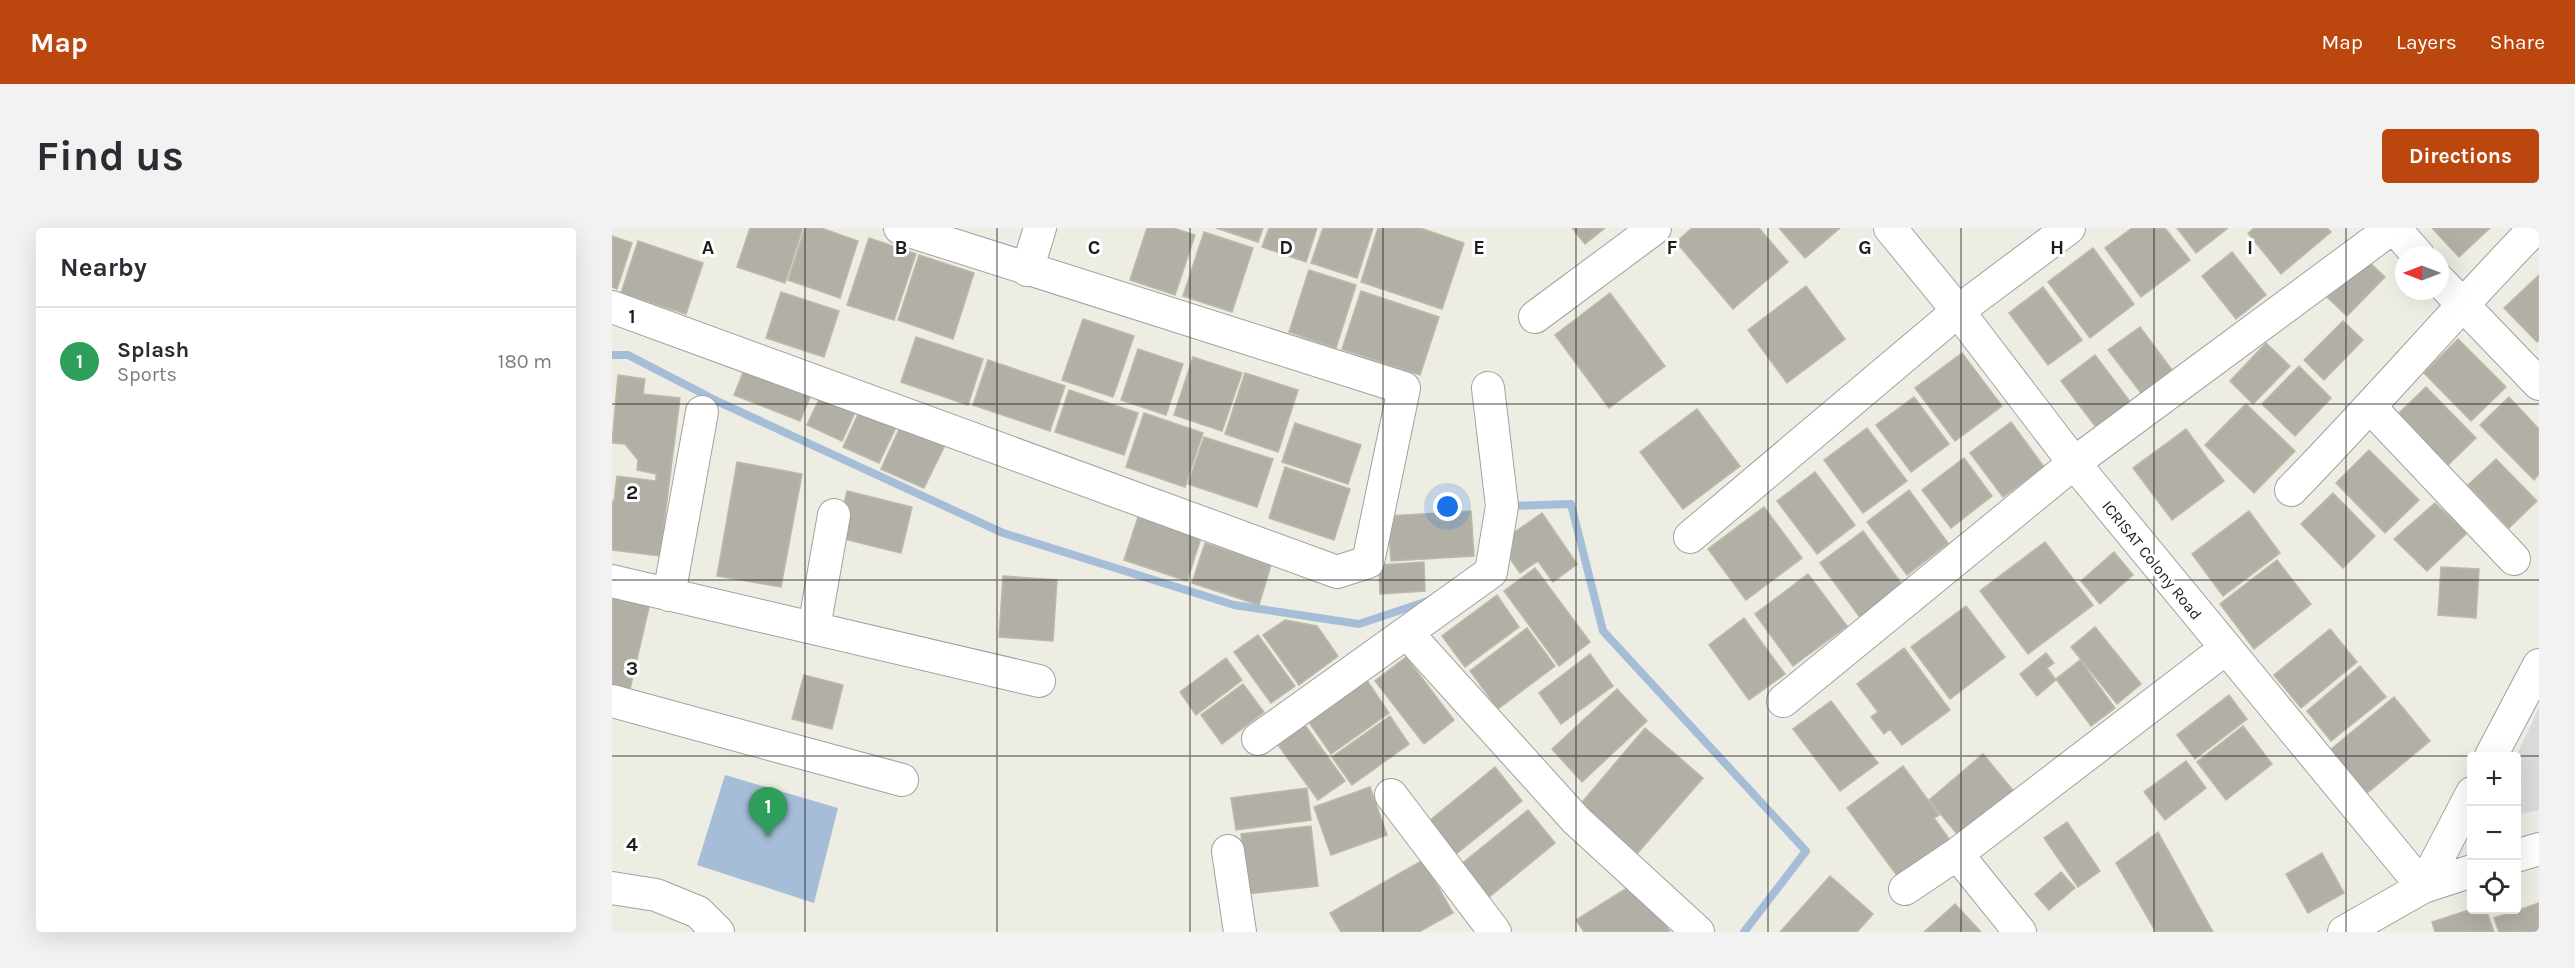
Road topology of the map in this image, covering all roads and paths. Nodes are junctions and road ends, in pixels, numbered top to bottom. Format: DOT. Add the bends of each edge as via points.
graph roads {
  1 [pos="900,228"];
  2 [pos="1040,228"];
  3 [pos="1655,228"];
  4 [pos="1890,228"];
  5 [pos="2069,228"];
  6 [pos="2393,228"];
  7 [pos="2535,228"];
  8 [pos="2410,246"];
  9 [pos="1027,270"];
  10 [pos="2449,291"];
  11 [pos="2461,305"];
  12 [pos="612,307"];
  13 [pos="1958,311"];
  14 [pos="1535,317"];
  15 [pos="2539,384"];
  16 [pos="1488,388"];
  17 [pos="2371,408"];
  18 [pos="702,412"];
  19 [pos="2074,464"];
  20 [pos="2291,490"];
  21 [pos="834,515"];
  22 [pos="1690,537"];
  23 [pos="2514,559"];
  24 [pos="612,581"];
  25 [pos="669,594"];
  26 [pos="814,628"];
  27 [pos="1407,633"];
  28 [pos="2225,650"];
  29 [pos="2539,665"];
  30 [pos="1040,681"];
  31 [pos="612,701"];
  32 [pos="1783,701"];
  33 [pos="1258,739"];
  34 [pos="2493,752"];
  35 [pos="902,780"];
  36 [pos="1391,795"];
  37 [pos="2467,803"];
  38 [pos="2539,849"];
  39 [pos="1228,851"];
  40 [pos="1957,854"];
  41 [pos="2521,855"];
  42 [pos="2467,873"];
  43 [pos="2423,887"];
  44 [pos="612,888"];
  45 [pos="1905,889"];
  46 [pos="718,932"];
  47 [pos="1240,932"];
  48 [pos="1495,932"];
  49 [pos="1698,932"];
  50 [pos="2020,932"];
  51 [pos="2344,932"];
  1 -- 9 [label="street"];
  2 -- 9 [label="street"];
  3 -- 14 [label="street"];
  4 -- 13 [label="street, ICRISAT Colony Road"];
  5 -- 13 [label="street"];
  6 -- 8 [label="street"];
  6 -- 19 [label="street"];
  7 -- 11 [label="street"];
  9 -- 12 [label="street" via="1404,388 1368,562 1337,572"];
  10 -- 11 [label="street"];
  11 -- 15 [label="street"];
  11 -- 17 [label="street"];
  13 -- 19 [label="street, ICRISAT Colony Road"];
  13 -- 22 [label="street"];
  16 -- 27 [label="street" via="1502,506 1491,572"];
  17 -- 20 [label="street"];
  17 -- 23 [label="street"];
  18 -- 25 [label="street"];
  19 -- 28 [label="street, ICRISAT Colony Road"];
  19 -- 32 [label="street"];
  21 -- 26 [label="street"];
  24 -- 25 [label="street"];
  25 -- 26 [label="street"];
  26 -- 30 [label="street"];
  27 -- 33 [label="street"];
  27 -- 49 [label="street" via="1576,820"];
  28 -- 40 [label="street"];
  28 -- 43 [label="street, ICRISAT Colony Road"];
  29 -- 34 [label="street"];
  31 -- 35 [label="street"];
  36 -- 48 [label="street"];
  37 -- 43 [label="street"];
  38 -- 41 [label="street"];
  39 -- 47 [label="street"];
  40 -- 45 [label="street"];
  40 -- 50 [label="street"];
  42 -- 43 [label="street"];
  43 -- 51 [label="street"];
  44 -- 46 [label="street" via="656,895 698,912"];
}
